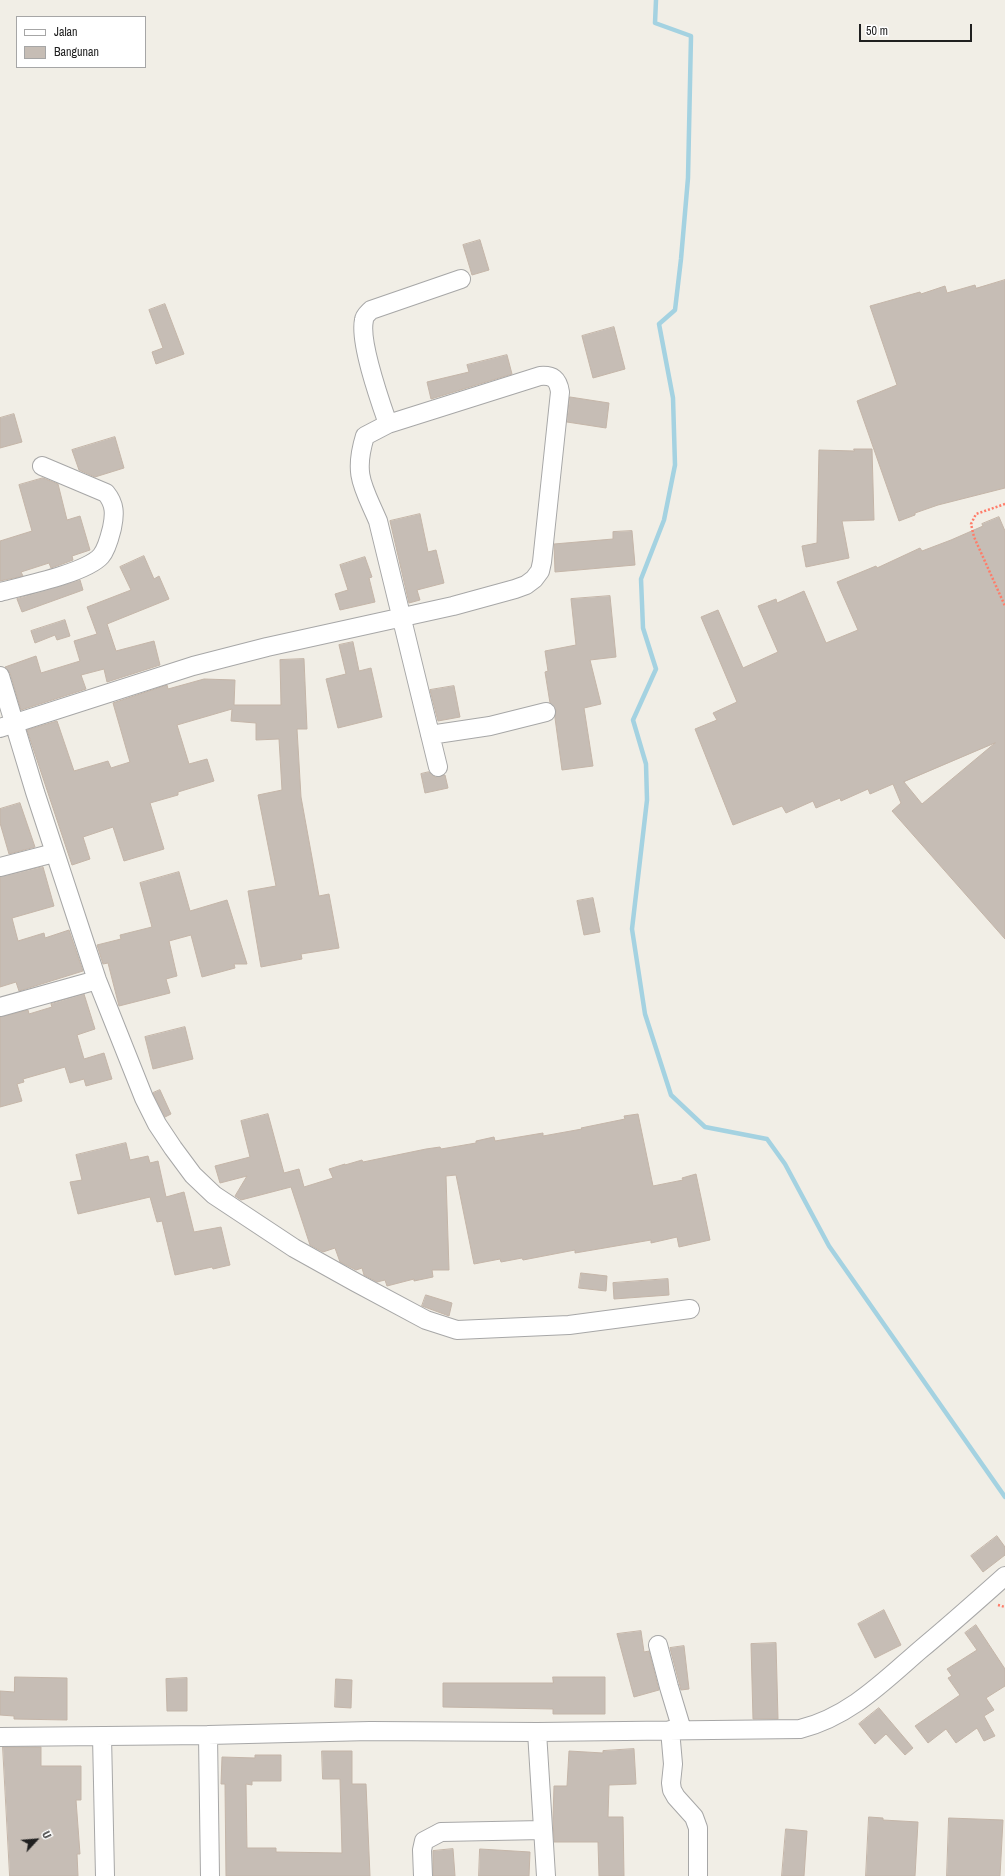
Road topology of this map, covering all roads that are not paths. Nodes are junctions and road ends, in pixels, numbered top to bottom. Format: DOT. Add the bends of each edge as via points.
graph roads {
  1 [pos="461,279"];
  2 [pos="388,424"];
  3 [pos="42,466"];
  4 [pos="0,592"];
  5 [pos="402,616"];
  6 [pos="0,676"];
  7 [pos="546,712"];
  8 [pos="7,726"];
  9 [pos="430,734"];
  10 [pos="438,767"];
  11 [pos="54,853"];
  12 [pos="0,866"];
  13 [pos="97,980"];
  14 [pos="0,1007"];
  15 [pos="690,1309"];
  16 [pos="1005,1576"];
  17 [pos="658,1645"];
  18 [pos="676,1730"];
  19 [pos="537,1732"];
  20 [pos="102,1736"];
  21 [pos="208,1736"];
  22 [pos="0,1737"];
  23 [pos="543,1830"];
  24 [pos="104,1876"];
  25 [pos="210,1876"];
  26 [pos="423,1876"];
  27 [pos="546,1876"];
  28 [pos="698,1876"];
  1 -- 2 [label="street" via="371,310 364,318 363,330 368,361"];
  2 -- 5 [label="street" via="365,436 359,456 360,472 362,486 378,521"];
  2 -- 5 [label="street" via="540,376 549,375 559,383 553,469 540,571 526,585 515,589 453,606"];
  3 -- 4 [label="street" via="106,493 111,499 115,514 110,537 101,556 84,567"];
  5 -- 8 [label="street" via="193,666"];
  5 -- 9 [label="street"];
  6 -- 8 [label="street"];
  7 -- 9 [label="street" via="490,726"];
  8 -- 11 [label="street"];
  9 -- 10 [label="street"];
  11 -- 12 [label="street"];
  11 -- 13 [label="street"];
  13 -- 14 [label="street"];
  13 -- 15 [label="street" via="144,1098 157,1124 192,1175 245,1216 294,1248 355,1282 426,1320 457,1330 569,1325"];
  16 -- 18 [label="street" via="862,1699 833,1718 800,1729"];
  17 -- 18 [label="street" via="669,1687"];
  18 -- 19 [label="street"];
  18 -- 28 [label="street" via="672,1790 694,1817 698,1828"];
  19 -- 21 [label="street" via="370,1731"];
  19 -- 23 [label="street"];
  20 -- 21 [label="street"];
  20 -- 22 [label="street"];
  20 -- 24 [label="street"];
  21 -- 25 [label="street"];
  23 -- 26 [label="street" via="440,1832 424,1841"];
  23 -- 27 [label="street"];
}
